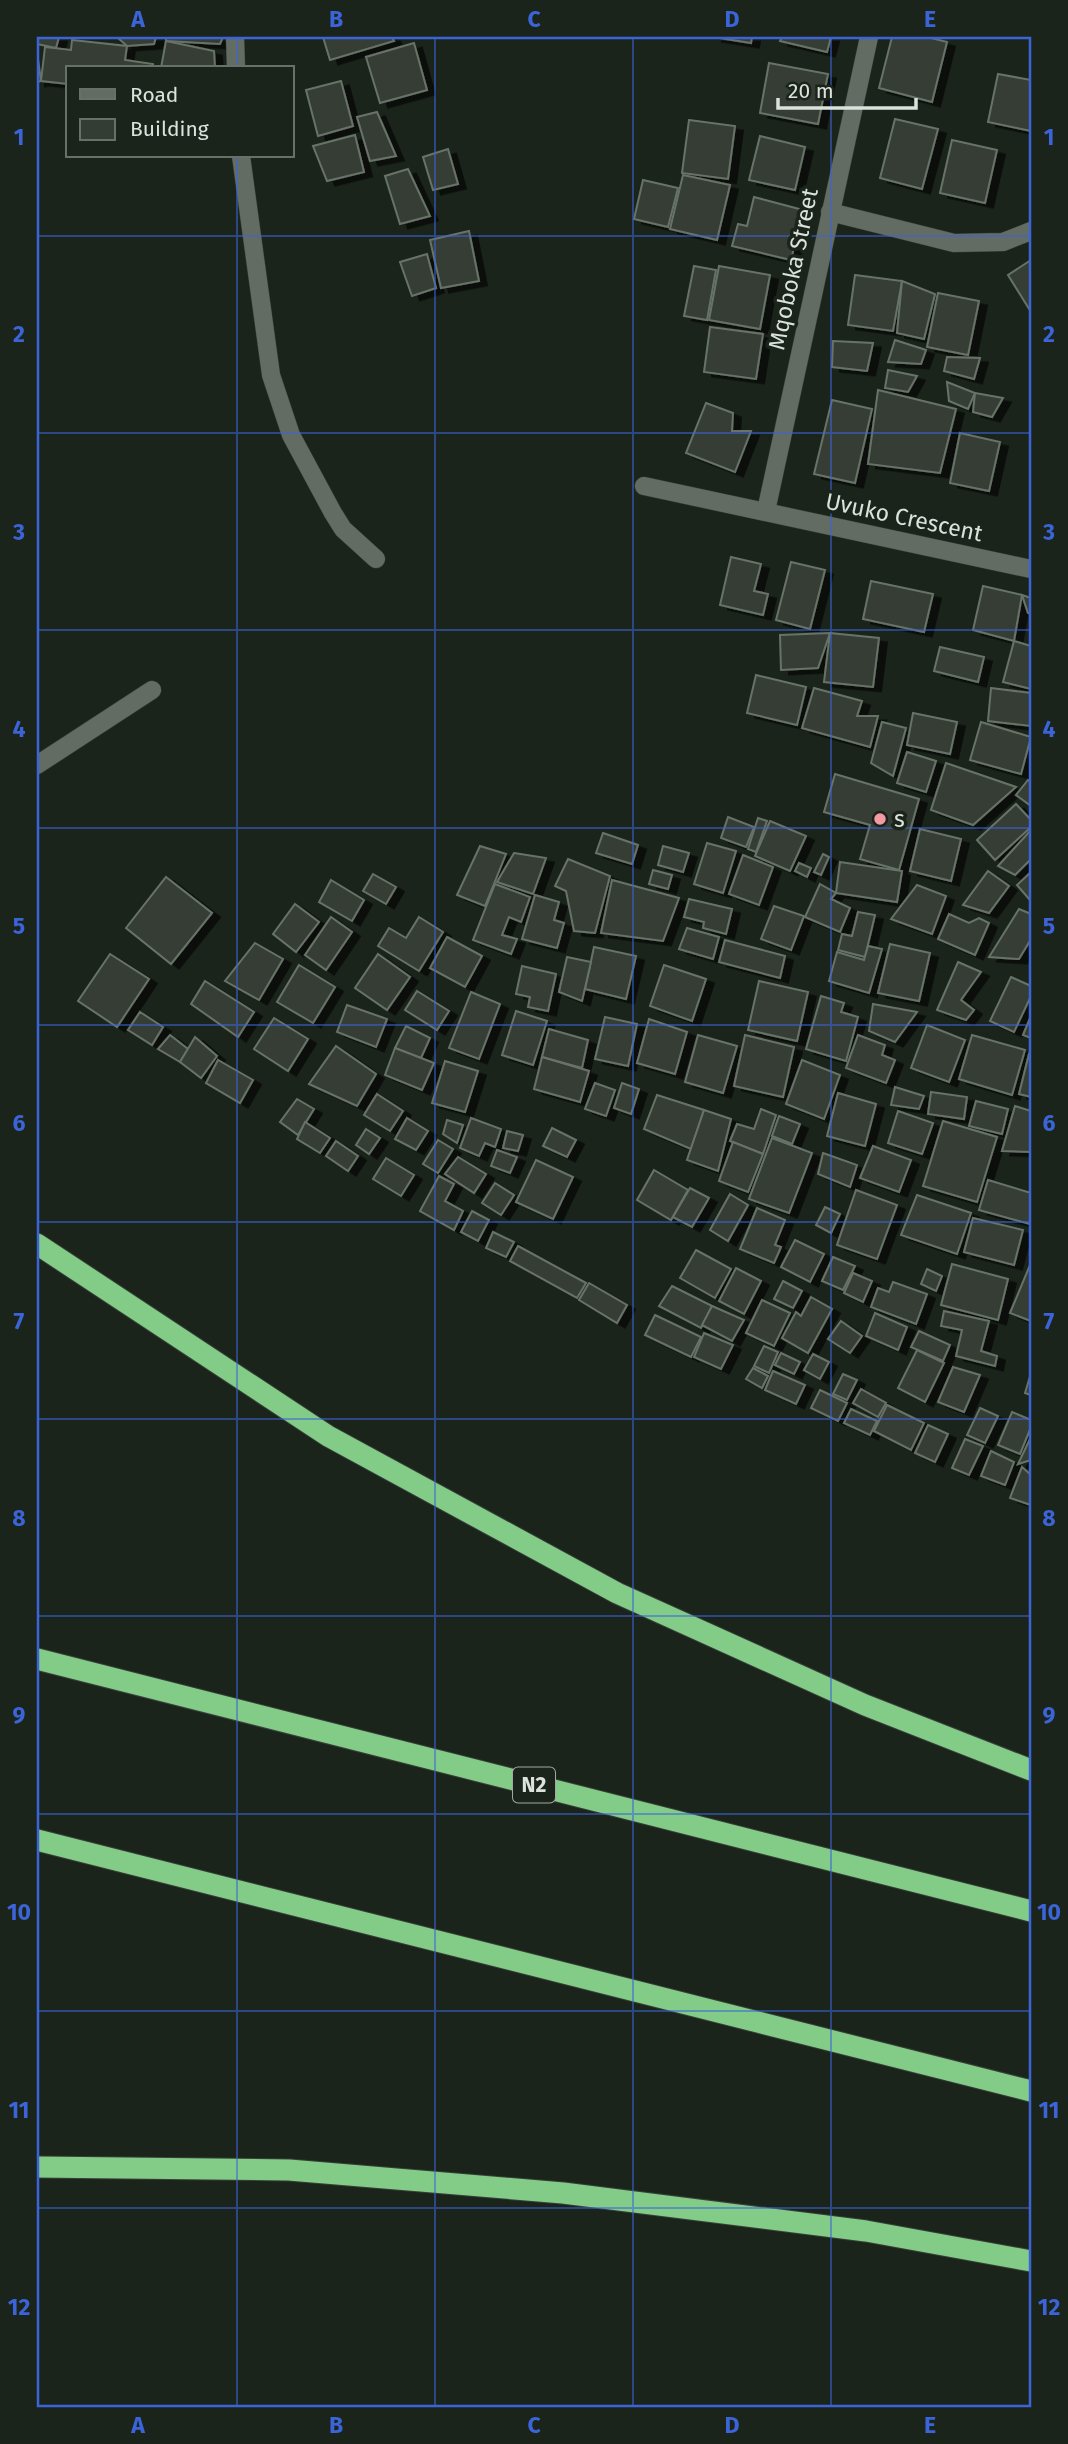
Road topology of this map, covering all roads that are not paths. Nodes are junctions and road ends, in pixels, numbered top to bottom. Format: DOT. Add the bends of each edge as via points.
graph roads {
  1 [pos="235,37"];
  2 [pos="869,37"];
  3 [pos="236,66"];
  4 [pos="241,158"];
  5 [pos="830,212"];
  6 [pos="1031,231"];
  7 [pos="645,486"];
  8 [pos="766,511"];
  9 [pos="376,559"];
  10 [pos="1031,569"];
  11 [pos="152,690"];
  12 [pos="37,765"];
  13 [pos="37,1244"];
  14 [pos="37,1659"];
  15 [pos="1031,1770"];
  16 [pos="37,1840"];
  17 [pos="1031,1911"];
  18 [pos="1031,2091"];
  19 [pos="37,2167"];
  20 [pos="1031,2261"];
  1 -- 3 [label="street"];
  2 -- 5 [label="street, Mqoboka Street"];
  4 -- 9 [label="street" via="271,375 291,435 343,529"];
  5 -- 6 [label="street" via="954,243 1003,242"];
  5 -- 8 [label="street, Mqoboka Street"];
  7 -- 8 [label="street, Uvuko Crescent"];
  8 -- 10 [label="street, Uvuko Crescent"];
  11 -- 12 [label="street"];
  13 -- 15 [label="highway" via="328,1436 617,1593 865,1705"];
  14 -- 17 [label="highway, N2"];
  16 -- 18 [label="highway"];
  19 -- 20 [label="highway" via="289,2170 563,2193 866,2231"];
}
